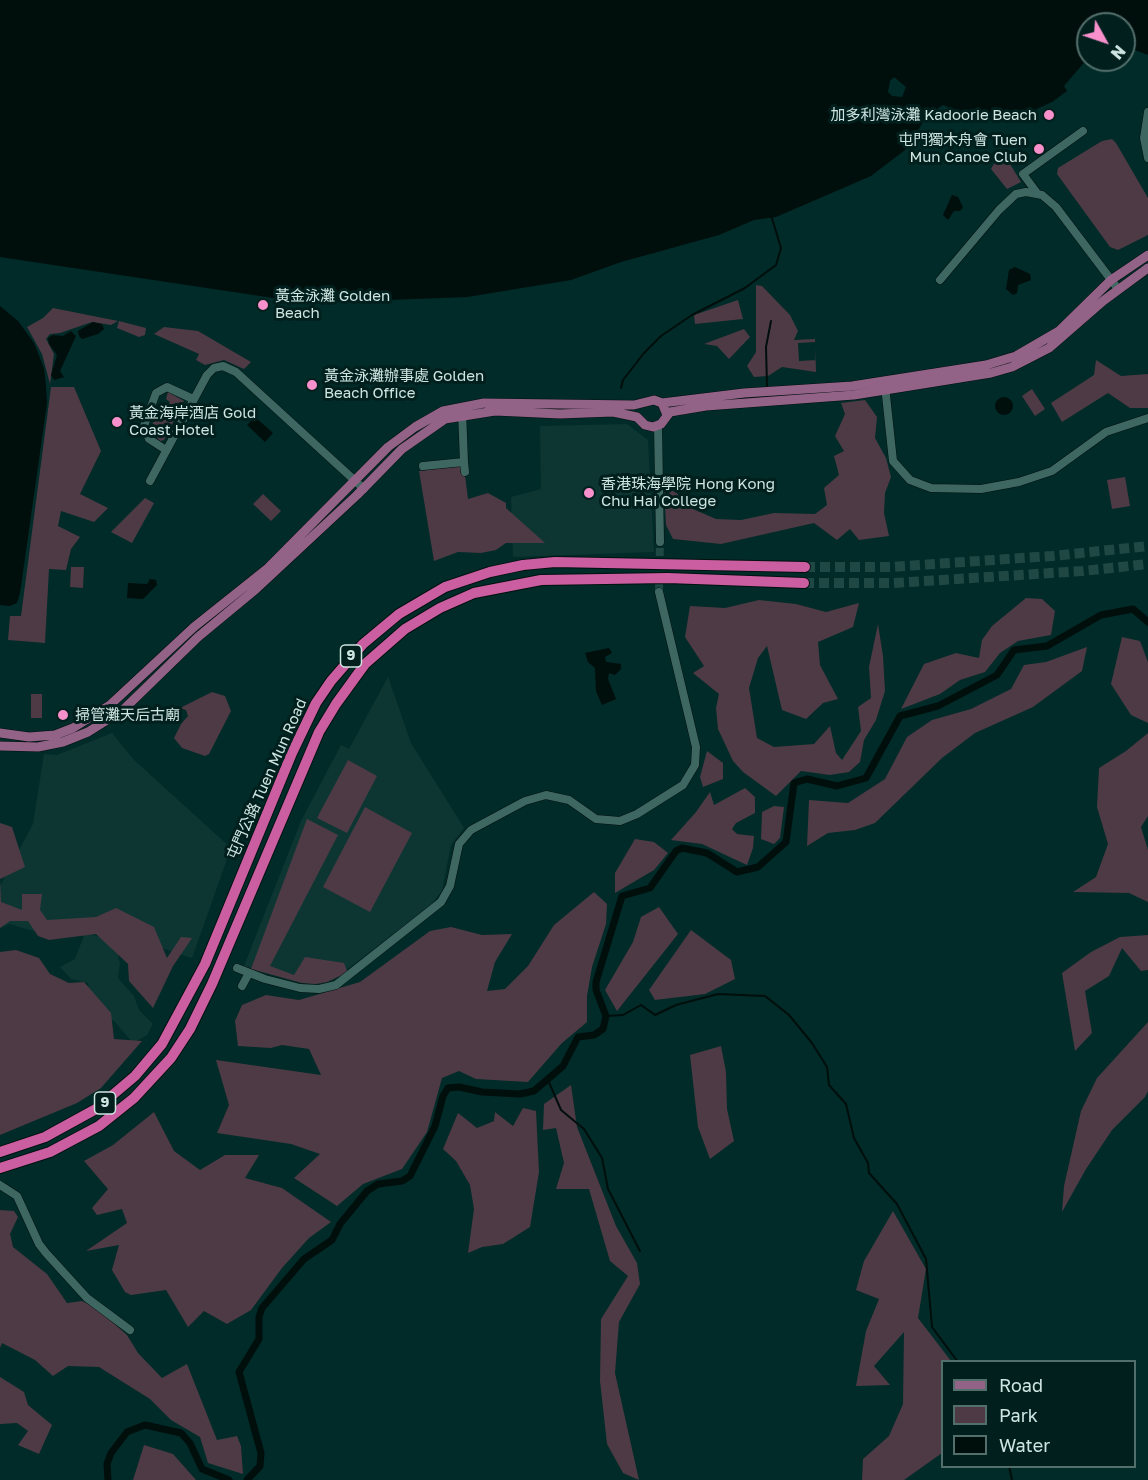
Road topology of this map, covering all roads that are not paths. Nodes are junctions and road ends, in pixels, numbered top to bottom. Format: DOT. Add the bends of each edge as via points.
graph roads {
  1 [pos="1148,112"];
  2 [pos="1083,131"];
  3 [pos="1148,158"];
  4 [pos="1036,193"];
  5 [pos="1148,255"];
  6 [pos="1148,268"];
  7 [pos="940,280"];
  8 [pos="1111,280"];
  9 [pos="1118,289"];
  10 [pos="885,386"];
  11 [pos="194,399"];
  12 [pos="662,403"];
  13 [pos="645,404"];
  14 [pos="462,411"];
  15 [pos="667,414"];
  16 [pos="1148,418"];
  17 [pos="640,419"];
  18 [pos="658,426"];
  19 [pos="166,450"];
  20 [pos="464,462"];
  21 [pos="423,466"];
  22 [pos="465,472"];
  23 [pos="150,481"];
  24 [pos="360,485"];
  25 [pos="660,542"];
  26 [pos="805,567"];
  27 [pos="804,583"];
  28 [pos="659,592"];
  29 [pos="0,734"];
  30 [pos="0,746"];
  31 [pos="237,968"];
  32 [pos="249,973"];
  33 [pos="242,986"];
  34 [pos="0,1152"];
  35 [pos="0,1168"];
  36 [pos="0,1185"];
  37 [pos="130,1330"];
  1 -- 3 [label="street" via="1144,138"];
  2 -- 4 [label="street" via="1023,174"];
  4 -- 7 [label="street" via="1026,192 1009,200"];
  4 -- 8 [label="street" via="1056,207"];
  5 -- 8 [label="main road"];
  6 -- 9 [label="main road"];
  8 -- 9 [label="street"];
  8 -- 10 [label="main road" via="1059,331 1016,356"];
  9 -- 10 [label="main road" via="1063,338 1012,367"];
  10 -- 12 [label="main road" via="700,396"];
  10 -- 15 [label="main road" via="854,395 734,403"];
  10 -- 16 [label="street" via="893,461 909,480 932,488 981,489 1019,482 1057,468 1106,432"];
  11 -- 19 [label="street"];
  11 -- 19 [label="street" via="167,387 156,393 144,426 149,439"];
  11 -- 24 [label="street" via="210,371 218,367 232,369"];
  12 -- 13 [label="main road" via="654,400"];
  12 -- 15 [label="main road"];
  13 -- 14 [label="main road" via="510,402"];
  13 -- 17 [label="main road"];
  14 -- 17 [label="main road" via="613,412"];
  14 -- 20 [label="street"];
  14 -- 24 [label="main road" via="412,441"];
  14 -- 24 [label="main road" via="433,416 401,436"];
  15 -- 18 [label="main road"];
  17 -- 18 [label="main road" via="649,427"];
  18 -- 25 [label="street"];
  19 -- 23 [label="street"];
  20 -- 21 [label="street"];
  20 -- 22 [label="street"];
  24 -- 29 [label="main road" via="268,568 194,627 110,705 55,735"];
  24 -- 30 [label="main road" via="256,589 111,719 54,744"];
  26 -- 34 [label="highway, 屯門公路 Tuen Mun Road / 9" via="555,562 523,565 445,587 399,614 357,650 316,703 205,964 162,1044 135,1076 96,1109 45,1137"];
  27 -- 35 [label="highway, 屯門公路 Tuen Mun Road / 9" via="668,578 533,581 463,597 405,629 365,664 319,732 212,984 171,1058 134,1098 99,1126 50,1152"];
  28 -- 32 [label="street" via="696,747 695,765 683,785 620,821 596,819 560,797 530,798 467,833 457,849 450,886 441,902 344,981 312,989"];
  31 -- 32 [label="street"];
  32 -- 33 [label="street"];
  36 -- 37 [label="street" via="17,1196 46,1253 87,1298"];
}
